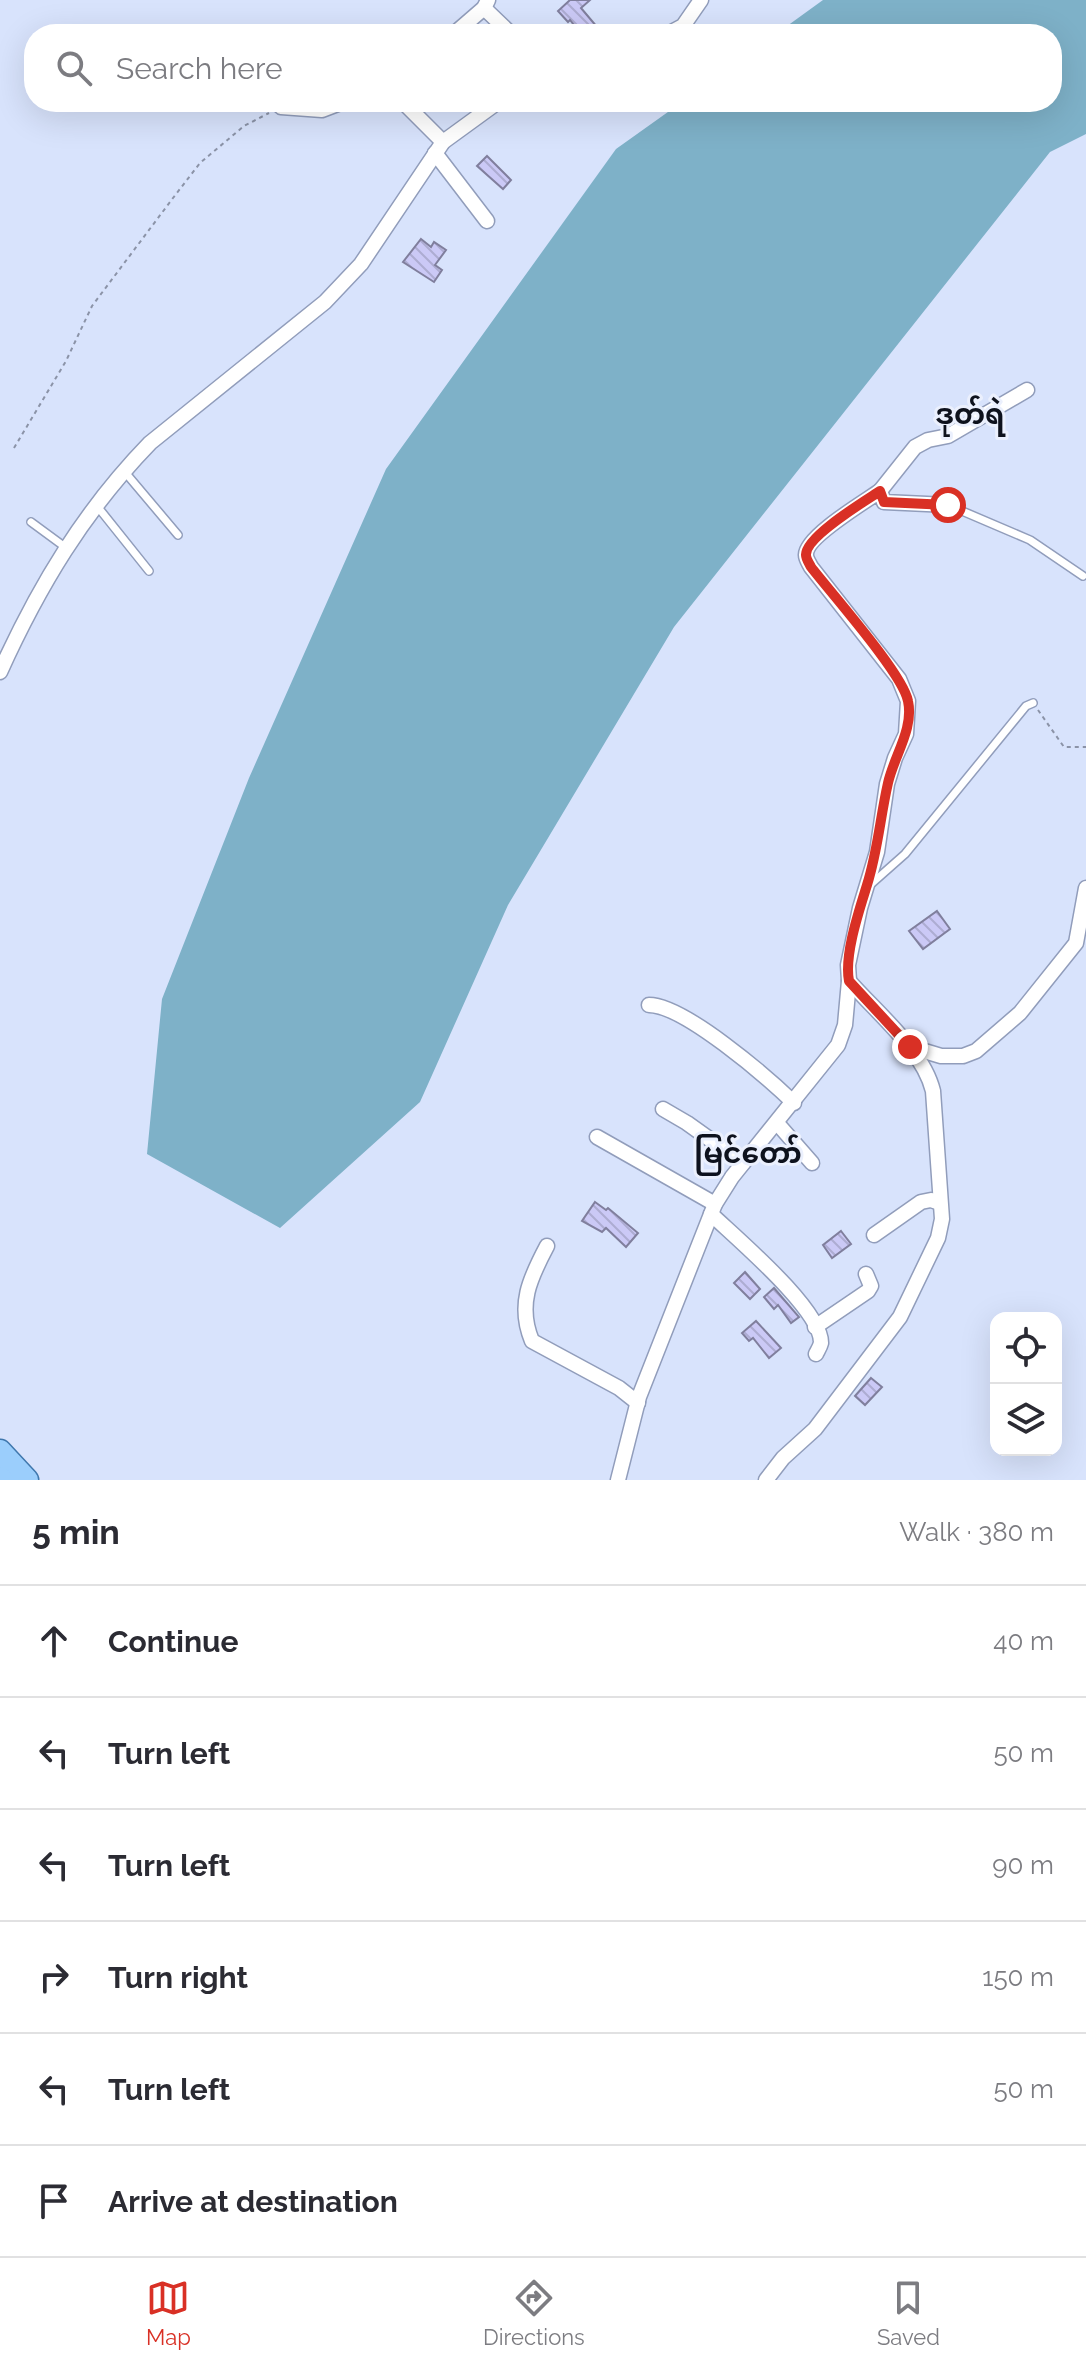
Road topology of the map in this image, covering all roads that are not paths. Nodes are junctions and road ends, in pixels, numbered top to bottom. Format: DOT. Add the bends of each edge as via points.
graph roads {
  1 [pos="701,0"];
  2 [pos="486,4"];
  3 [pos="465,24"];
  4 [pos="503,24"];
  5 [pos="684,24"];
  6 [pos="411,112"];
  7 [pos="485,112"];
  8 [pos="439,147"];
  9 [pos="487,221"];
  10 [pos="1027,390"];
  11 [pos="124,471"];
  12 [pos="880,491"];
  13 [pos="96,504"];
  14 [pos="948,505"];
  15 [pos="31,522"];
  16 [pos="178,535"];
  17 [pos="65,547"];
  18 [pos="149,571"];
  19 [pos="1083,576"];
  20 [pos="0,672"];
  21 [pos="1033,703"];
  22 [pos="1086,888"];
  23 [pos="866,890"];
  24 [pos="849,981"];
  25 [pos="649,1005"];
  26 [pos="910,1047"];
  27 [pos="794,1103"];
  28 [pos="663,1109"];
  29 [pos="777,1123"];
  30 [pos="597,1137"];
  31 [pos="743,1163"];
  32 [pos="812,1163"];
  33 [pos="940,1203"];
  34 [pos="713,1209"];
  35 [pos="874,1235"];
  36 [pos="547,1246"];
  37 [pos="866,1274"];
  38 [pos="815,1327"];
  39 [pos="816,1354"];
  40 [pos="638,1403"];
  41 [pos="0,1451"];
  42 [pos="27,1480"];
  43 [pos="618,1480"];
  44 [pos="766,1480"];
  1 -- 5 [label="street"];
  2 -- 3 [label="street"];
  2 -- 4 [label="street"];
  6 -- 8 [label="street"];
  7 -- 8 [label="street"];
  8 -- 9 [label="street"];
  8 -- 11 [label="street" via="345,282 150,443"];
  10 -- 12 [label="street" via="948,436 915,447"];
  11 -- 13 [label="street"];
  11 -- 16 [label="lane"];
  12 -- 14 [label="street" via="884,502"];
  12 -- 23 [label="street" via="828,527 806,554 899,679 908,701 906,734 887,784"];
  13 -- 17 [label="street"];
  13 -- 18 [label="lane"];
  14 -- 19 [label="lane" via="1030,540"];
  15 -- 17 [label="lane"];
  17 -- 20 [label="street"];
  21 -- 23 [label="lane" via="905,854"];
  22 -- 26 [label="street" via="1076,943 1020,1013 963,1056"];
  23 -- 24 [label="street"];
  24 -- 26 [label="street"];
  24 -- 27 [label="street" via="838,1045"];
  25 -- 27 [label="street" via="686,1019 721,1042"];
  26 -- 33 [label="street" via="926,1068 933,1091"];
  27 -- 29 [label="street"];
  28 -- 31 [label="street"];
  29 -- 31 [label="street"];
  29 -- 32 [label="street"];
  30 -- 34 [label="street"];
  31 -- 34 [label="street"];
  33 -- 35 [label="street" via="921,1202"];
  33 -- 44 [label="street" via="938,1238 900,1317 815,1429"];
  34 -- 38 [label="street" via="801,1302"];
  34 -- 40 [label="street"];
  36 -- 40 [label="street" via="529,1279 523,1305 532,1341"];
  37 -- 38 [label="street" via="868,1291"];
  38 -- 39 [label="street" via="821,1345"];
  40 -- 43 [label="street"];
  41 -- 42 [label="main road"];
}
